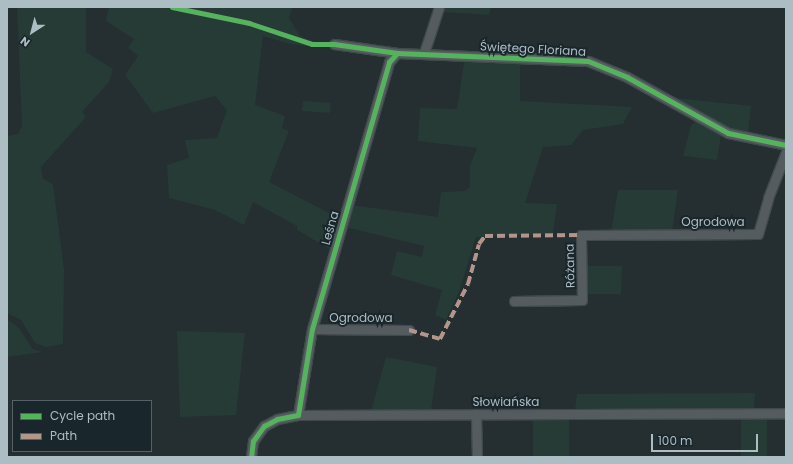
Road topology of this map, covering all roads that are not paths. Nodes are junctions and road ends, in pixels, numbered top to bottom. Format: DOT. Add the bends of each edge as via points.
graph roads {
  1 [pos="439,7"];
  2 [pos="334,44"];
  3 [pos="397,53"];
  4 [pos="424,53"];
  5 [pos="786,145"];
  6 [pos="786,152"];
  7 [pos="581,235"];
  8 [pos="514,301"];
  9 [pos="312,329"];
  10 [pos="409,330"];
  11 [pos="786,413"];
  12 [pos="476,414"];
  13 [pos="298,415"];
  14 [pos="251,457"];
  15 [pos="477,457"];
  1 -- 4 [label="street"];
  2 -- 3 [label="street, Świętego Floriana"];
  3 -- 4 [label="street, Świętego Floriana"];
  3 -- 9 [label="street, Leśna" via="389,62"];
  4 -- 5 [label="street, Świętego Floriana" via="588,61 627,77 728,133"];
  6 -- 7 [label="street, Ogrodowa" via="768,198 758,234"];
  7 -- 8 [label="street, Różana" via="582,300"];
  9 -- 10 [label="street, Ogrodowa"];
  9 -- 13 [label="street, Leśna"];
  11 -- 12 [label="street, Słowiańska"];
  12 -- 13 [label="street, Słowiańska"];
  12 -- 15 [label="street"];
  13 -- 14 [label="street, Słowiańska" via="277,419 264,426 253,441"];
}
